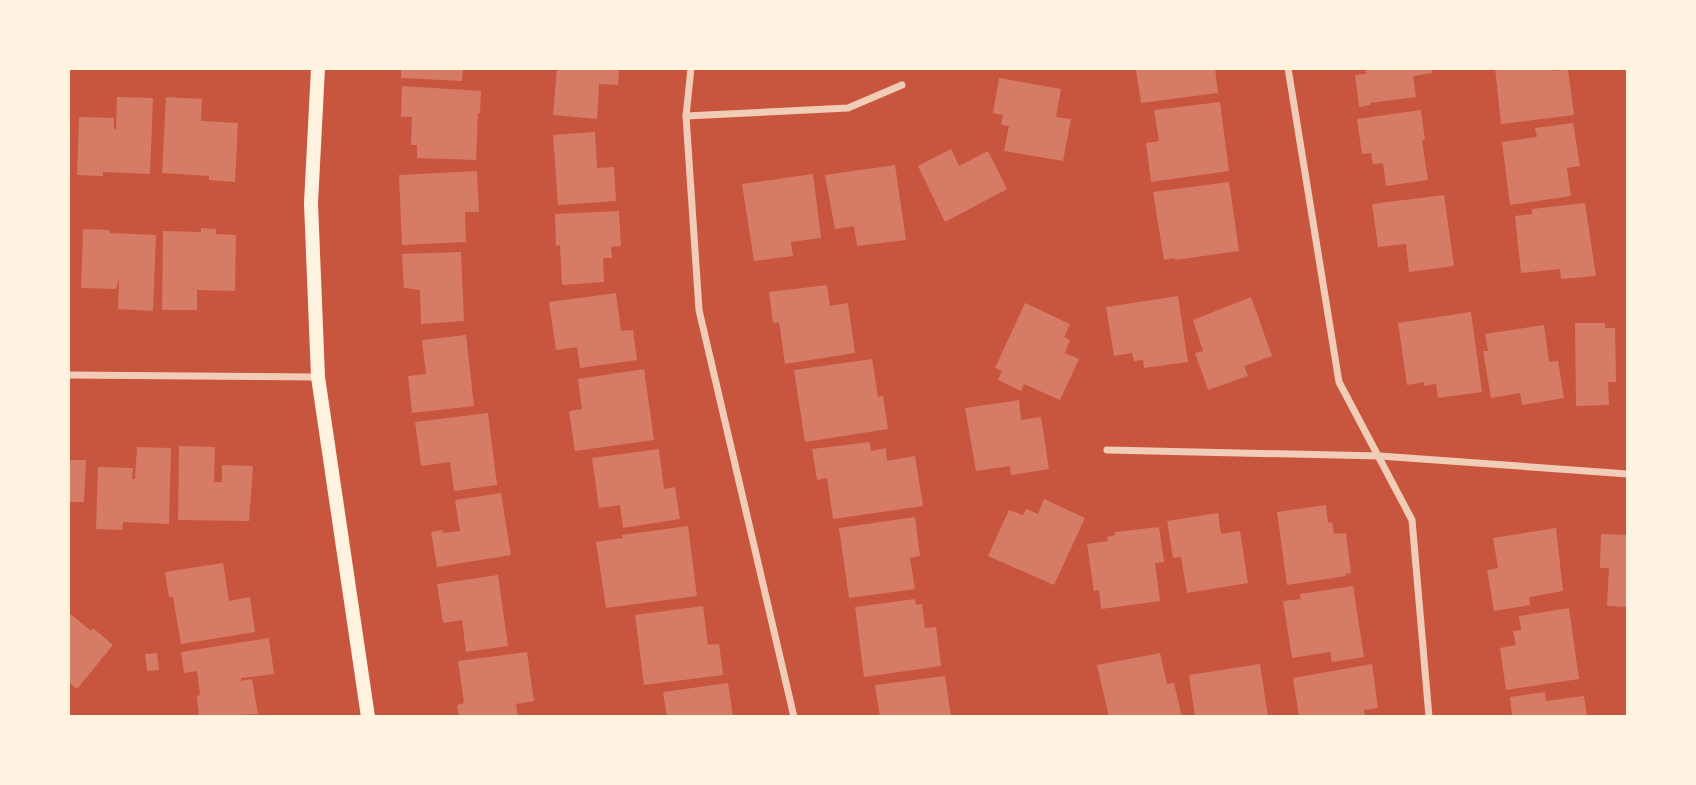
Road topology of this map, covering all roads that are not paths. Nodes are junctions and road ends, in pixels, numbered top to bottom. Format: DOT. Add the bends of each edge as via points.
graph roads {
  1 [pos="318,68"];
  2 [pos="691,68"];
  3 [pos="1287,68"];
  4 [pos="902,85"];
  5 [pos="686,116"];
  6 [pos="68,375"];
  7 [pos="318,377"];
  8 [pos="1107,450"];
  9 [pos="1380,456"];
  10 [pos="1628,474"];
  11 [pos="368,717"];
  12 [pos="794,717"];
  13 [pos="1429,717"];
  1 -- 7 [label="main road" via="311,203"];
  2 -- 5 [label="street"];
  3 -- 9 [label="street" via="1339,382"];
  4 -- 5 [label="street" via="848,108"];
  5 -- 12 [label="street" via="699,310"];
  6 -- 7 [label="street"];
  7 -- 11 [label="main road"];
  8 -- 9 [label="street"];
  9 -- 10 [label="street"];
  9 -- 13 [label="street" via="1412,520"];
}
